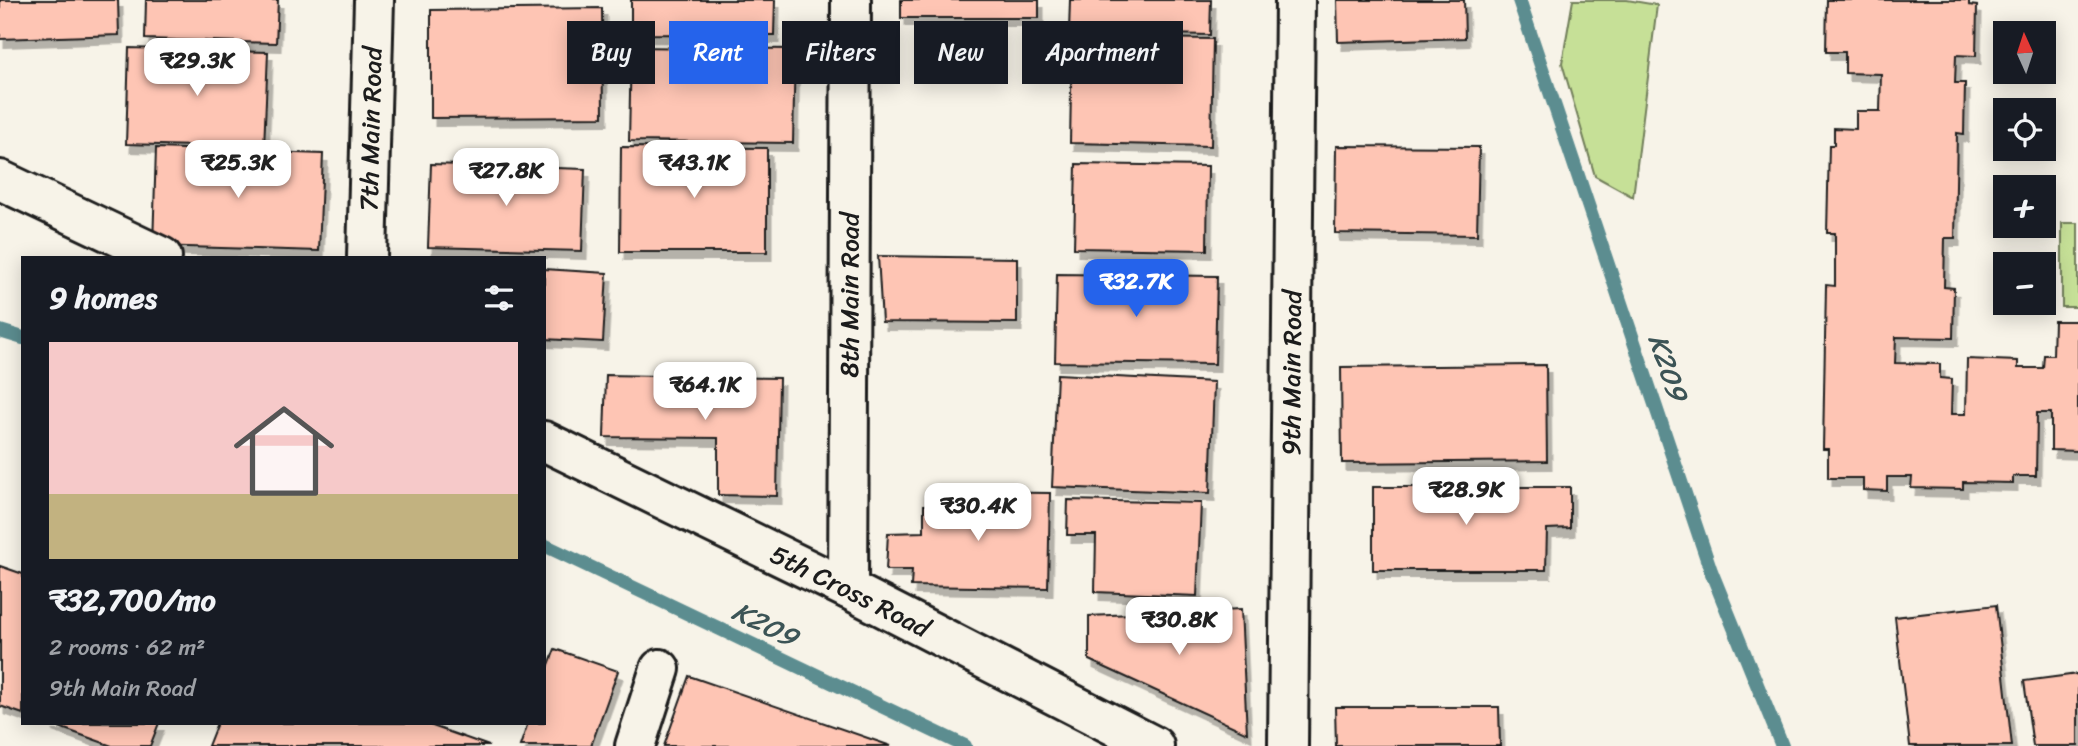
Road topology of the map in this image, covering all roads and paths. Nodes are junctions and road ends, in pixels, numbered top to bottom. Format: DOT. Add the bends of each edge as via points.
graph roads {
  1 [pos="374,0"];
  2 [pos="851,0"];
  3 [pos="1295,0"];
  4 [pos="0,180"];
  5 [pos="160,256"];
  6 [pos="367,256"];
  7 [pos="546,442"];
  8 [pos="848,589"];
  9 [pos="660,669"];
  10 [pos="635,746"];
  11 [pos="1154,746"];
  12 [pos="1289,746"];
  1 -- 6 [label="street, 7th Main Road"];
  2 -- 8 [label="street, 8th Main Road"];
  3 -- 12 [label="street, 9th Main Road"];
  4 -- 5 [label="street"];
  7 -- 8 [label="street, 5th Cross Road"];
  8 -- 11 [label="street, 5th Cross Road"];
  9 -- 10 [label="street"];
}
